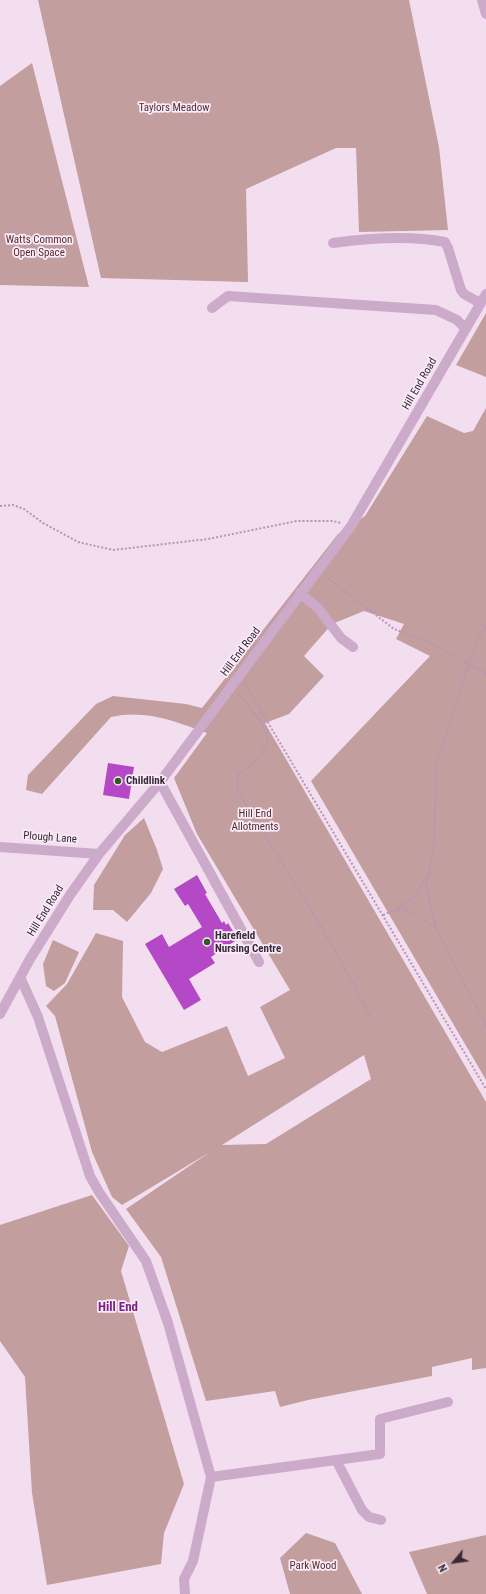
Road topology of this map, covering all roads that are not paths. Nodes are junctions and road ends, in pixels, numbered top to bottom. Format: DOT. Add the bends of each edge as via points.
graph roads {
  1 [pos="482,0"];
  2 [pos="486,14"];
  3 [pos="333,243"];
  4 [pos="486,294"];
  5 [pos="480,303"];
  6 [pos="212,308"];
  7 [pos="466,329"];
  8 [pos="300,594"];
  9 [pos="353,647"];
  10 [pos="160,782"];
  11 [pos="0,847"];
  12 [pos="99,854"];
  13 [pos="259,962"];
  14 [pos="20,978"];
  15 [pos="0,1014"];
  16 [pos="448,1402"];
  17 [pos="336,1460"];
  18 [pos="211,1477"];
  19 [pos="381,1520"];
  20 [pos="185,1594"];
  1 -- 2 [label="street"];
  3 -- 5 [label="street" via="363,239 444,242 460,290"];
  4 -- 5 [label="street, Hill End Road"];
  5 -- 7 [label="street, Hill End Road"];
  6 -- 7 [label="street" via="228,296 436,310 457,320"];
  7 -- 8 [label="street, Hill End Road" via="352,526"];
  8 -- 9 [label="street" via="318,608 341,638"];
  8 -- 10 [label="street, Hill End Road"];
  10 -- 12 [label="street, Hill End Road"];
  10 -- 13 [label="street"];
  11 -- 12 [label="street, Plough Lane"];
  12 -- 14 [label="street, Hill End Road" via="70,895"];
  14 -- 15 [label="street, Hill End Road"];
  14 -- 18 [label="street" via="38,1017 90,1176 146,1261 168,1322"];
  16 -- 17 [label="street" via="380,1419 380,1454"];
  17 -- 18 [label="street"];
  17 -- 19 [label="street" via="362,1510 370,1517"];
  18 -- 20 [label="street" via="193,1561 184,1579"];
}
